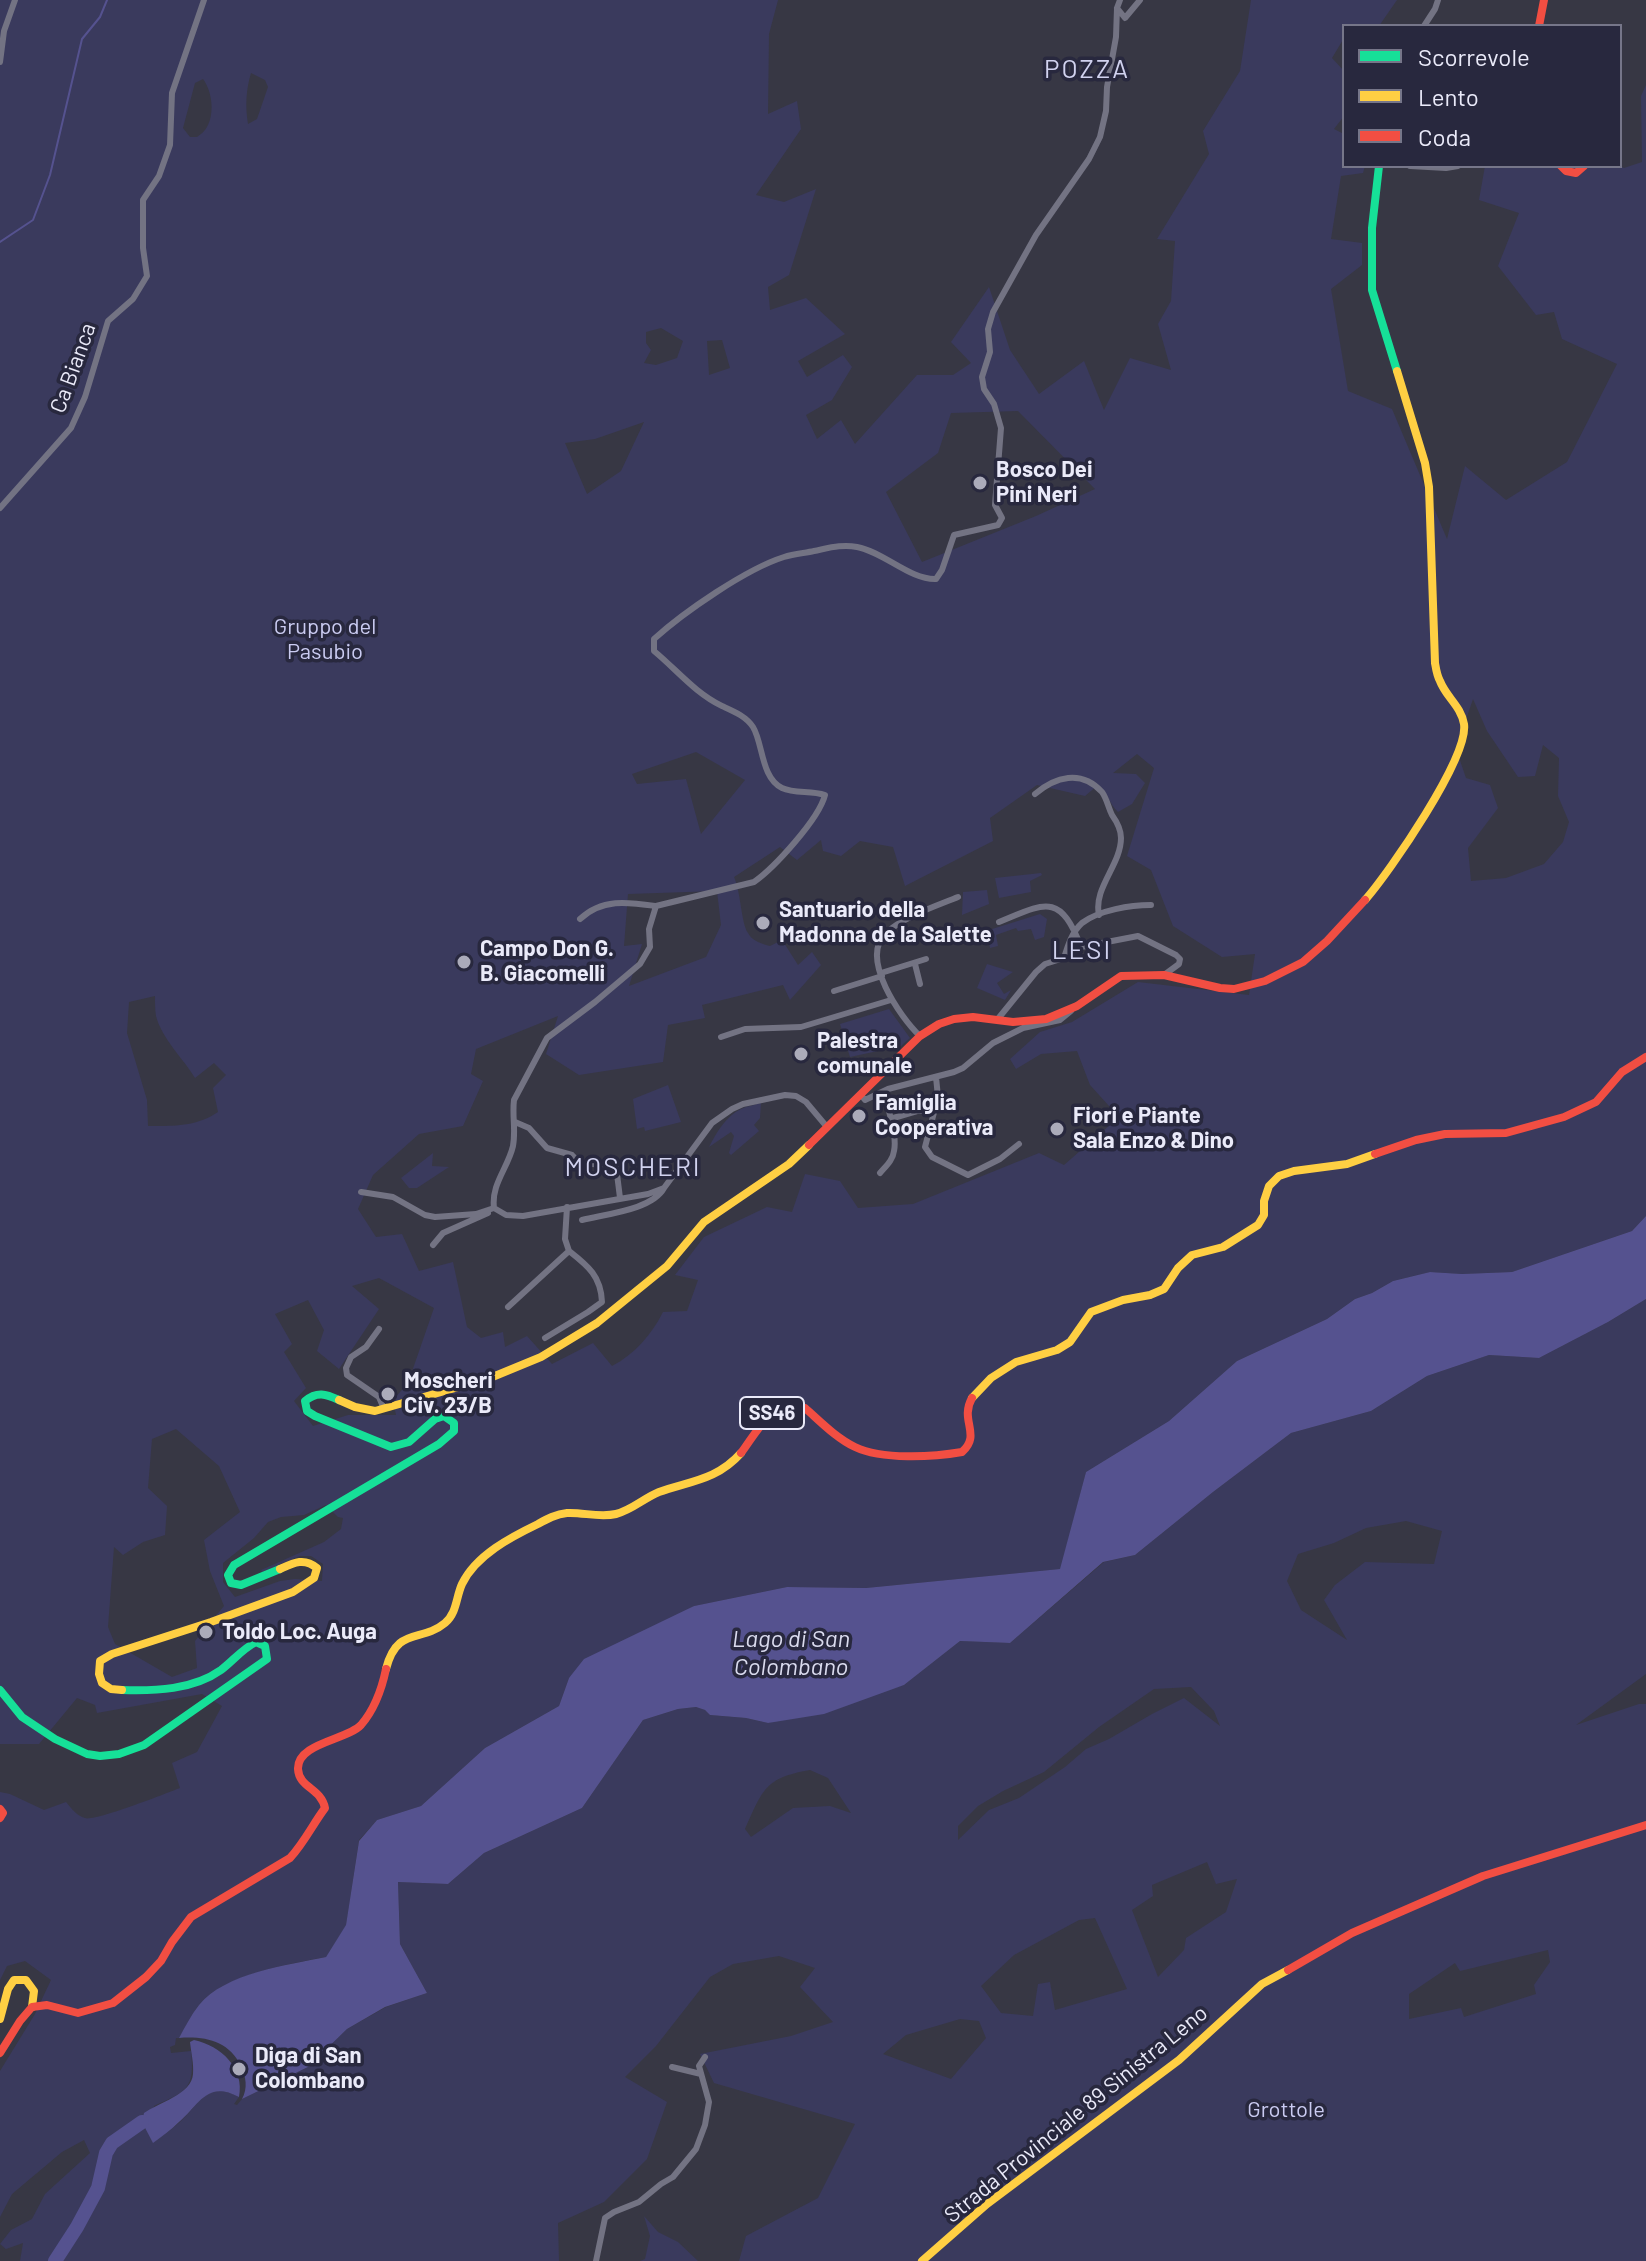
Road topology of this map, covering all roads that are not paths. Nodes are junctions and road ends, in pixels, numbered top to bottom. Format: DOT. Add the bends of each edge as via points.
graph roads {
  1 [pos="15,0"];
  2 [pos="204,0"];
  3 [pos="1140,0"];
  4 [pos="1438,0"];
  5 [pos="1544,0"];
  6 [pos="1119,4"];
  7 [pos="1425,24"];
  8 [pos="1539,24"];
  9 [pos="0,62"];
  10 [pos="1379,168"];
  11 [pos="1563,168"];
  12 [pos="1582,168"];
  13 [pos="0,508"];
  14 [pos="1035,794"];
  15 [pos="958,897"];
  16 [pos="1151,905"];
  17 [pos="656,906"];
  18 [pos="1099,915"];
  19 [pos="580,919"];
  20 [pos="999,922"];
  21 [pos="1075,932"];
  22 [pos="1081,947"];
  23 [pos="1064,958"];
  24 [pos="926,959"];
  25 [pos="915,964"];
  26 [pos="882,975"];
  27 [pos="1164,975"];
  28 [pos="920,984"];
  29 [pos="834,991"];
  30 [pos="891,1000"];
  31 [pos="1077,1006"];
  32 [pos="997,1020"];
  33 [pos="920,1036"];
  34 [pos="721,1037"];
  35 [pos="1646,1057"];
  36 [pos="936,1077"];
  37 [pos="881,1094"];
  38 [pos="861,1095"];
  39 [pos="934,1111"];
  40 [pos="890,1119"];
  41 [pos="515,1122"];
  42 [pos="827,1127"];
  43 [pos="1019,1144"];
  44 [pos="880,1173"];
  45 [pos="664,1188"];
  46 [pos="361,1192"];
  47 [pos="620,1198"];
  48 [pos="567,1207"];
  49 [pos="493,1209"];
  50 [pos="582,1220"];
  51 [pos="433,1245"];
  52 [pos="569,1251"];
  53 [pos="508,1307"];
  54 [pos="379,1329"];
  55 [pos="545,1338"];
  56 [pos="384,1409"];
  57 [pos="0,1690"];
  58 [pos="0,1809"];
  59 [pos="0,1818"];
  60 [pos="1646,1825"];
  61 [pos="32,2007"];
  62 [pos="0,2019"];
  63 [pos="0,2053"];
  64 [pos="705,2057"];
  65 [pos="672,2067"];
  66 [pos="701,2074"];
  67 [pos="596,2261"];
  68 [pos="922,2261"];
  1 -- 9 [label="street"];
  2 -- 13 [label="street, Ca Bianca" via="172,93 170,145 143,200 147,276 133,299 108,321 71,428"];
  3 -- 6 [label="street" via="1125,18"];
  4 -- 7 [label="street"];
  5 -- 8 [label="street"];
  6 -- 17 [label="street" via="1100,137 1036,235 988,329 990,352 982,377 1001,428 995,505 1002,518 998,525 954,535 936,579 859,547 838,546 782,558 749,573 654,639 654,651 697,692 753,727 765,767 777,784 825,795 809,824 754,882"];
  10 -- 27 [label="street" via="1372,290 1425,463 1435,663 1440,683 1459,708 1464,738 1404,849 1374,890 1303,962 1234,989"];
  11 -- 12 [label="street" via="1576,173"];
  14 -- 18 [label="street" via="1048,783 1070,777 1089,782 1106,799 1121,841 1100,896"];
  15 -- 26 [label="street" via="883,935 877,951"];
  16 -- 18 [label="street"];
  17 -- 19 [label="street" via="601,904"];
  17 -- 41 [label="street" via="650,947 640,964 543,1043 514,1100"];
  18 -- 21 [label="street"];
  20 -- 21 [label="street" via="1051,906 1063,912"];
  21 -- 22 [label="street"];
  21 -- 23 [label="street"];
  22 -- 23 [label="street"];
  22 -- 27 [label="street" via="1138,936 1180,959"];
  23 -- 32 [label="street" via="1036,972"];
  24 -- 25 [label="street"];
  25 -- 26 [label="street"];
  25 -- 28 [label="street"];
  26 -- 29 [label="street"];
  26 -- 30 [label="street"];
  27 -- 31 [label="street" via="1121,976"];
  30 -- 33 [label="street"];
  30 -- 34 [label="street" via="801,1027 745,1029"];
  31 -- 32 [label="street" via="1046,1019"];
  31 -- 36 [label="street" via="1060,1020 1023,1028 993,1043 963,1068"];
  32 -- 33 [label="street" via="954,1019"];
  33 -- 38 [label="street"];
  35 -- 61 [label="street, SS46" via="1622,1072 1596,1102 1564,1117 1506,1133 1416,1140 1347,1164 1279,1176 1269,1186 1258,1225 1223,1247 1192,1255 1164,1289 1091,1312 1070,1342 1016,1362 991,1378 966,1409 972,1439 962,1452 883,1454 858,1449 802,1406 786,1406 757,1428 738,1457 718,1472 619,1513 567,1512 520,1534 472,1568 442,1626 405,1637 394,1648 384,1682 356,1730 309,1750 299,1763 302,1781 318,1791 325,1808 290,1858 191,1917 161,1961 113,2003 78,2013"];
  36 -- 37 [label="street"];
  36 -- 39 [label="street"];
  37 -- 38 [label="street" via="865,1100"];
  37 -- 40 [label="street"];
  38 -- 42 [label="street"];
  39 -- 40 [label="street"];
  39 -- 43 [label="street" via="925,1147 932,1157 963,1174 1000,1159"];
  40 -- 44 [label="street" via="894,1154"];
  41 -- 47 [label="street" via="529,1128 547,1148 580,1163 616,1166"];
  41 -- 49 [label="street" via="512,1151"];
  42 -- 45 [label="street" via="796,1096 743,1104 712,1123"];
  42 -- 56 [label="street" via="789,1164 704,1222 667,1266 597,1323 503,1373"];
  45 -- 47 [label="street"];
  45 -- 50 [label="street" via="647,1204"];
  46 -- 49 [label="street" via="393,1197 435,1217"];
  47 -- 48 [label="street"];
  48 -- 49 [label="street" via="523,1216"];
  48 -- 52 [label="street"];
  49 -- 51 [label="street" via="443,1233"];
  52 -- 53 [label="street"];
  52 -- 55 [label="street" via="593,1270 602,1302"];
  54 -- 56 [label="street" via="346,1368 347,1375 379,1397"];
  56 -- 57 [label="street" via="357,1408 321,1392 305,1401 315,1416 391,1447 409,1442 444,1416 454,1424 453,1436 234,1565 228,1575 231,1583 241,1585 298,1561 317,1568 314,1578 293,1592 112,1654 100,1661 99,1676 104,1686 114,1689 196,1683 256,1642 265,1646 267,1659 250,1672 144,1745 100,1756 55,1739 22,1717"];
  58 -- 59 [label="street"];
  60 -- 68 [label="street, Strada Provinciale 89 Sinistra Leno" via="1483,1876 1352,1933 1262,1984 1179,2060 987,2204"];
  61 -- 62 [label="street" via="34,1991 26,1980 14,1980"];
  61 -- 63 [label="street"];
  64 -- 66 [label="street"];
  65 -- 66 [label="street"];
  66 -- 67 [label="street" via="709,2102 696,2149 673,2177 605,2218"];
}
